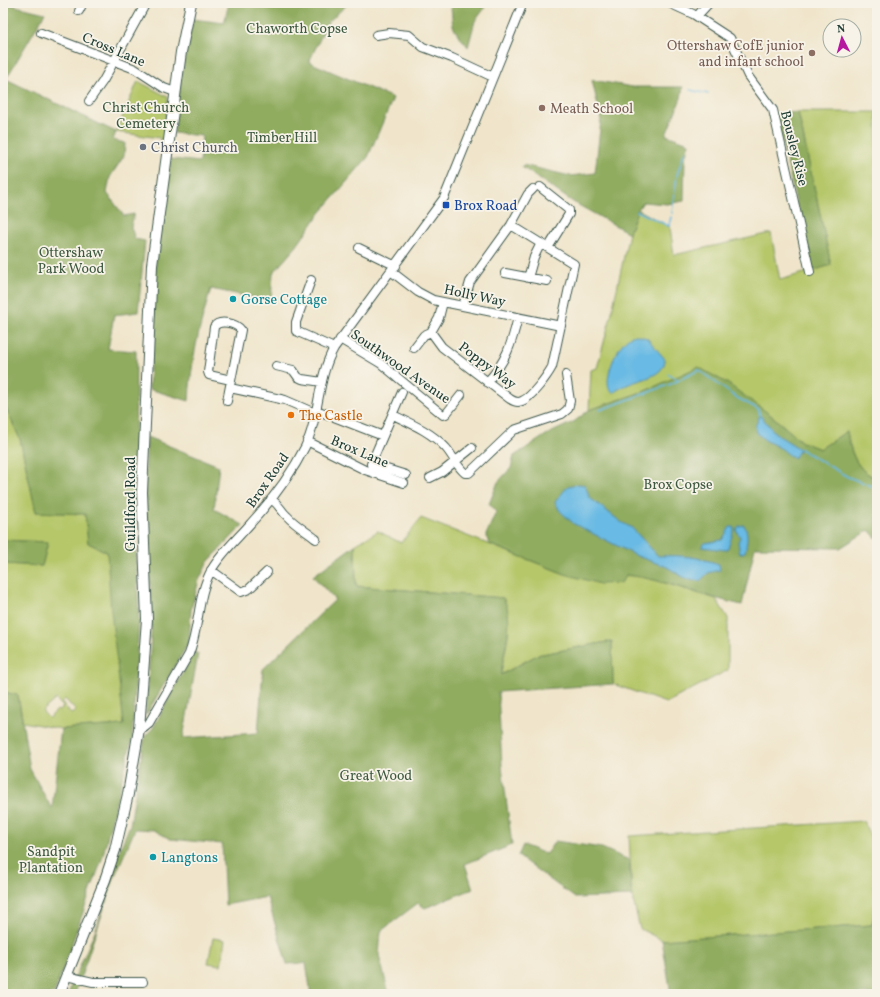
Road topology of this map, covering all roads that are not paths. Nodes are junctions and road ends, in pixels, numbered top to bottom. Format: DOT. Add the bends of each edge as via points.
graph roads {
  1 [pos="146,3"];
  2 [pos="191,3"];
  3 [pos="522,3"];
  4 [pos="669,3"];
  5 [pos="709,3"];
  6 [pos="697,16"];
  7 [pos="41,33"];
  8 [pos="376,35"];
  9 [pos="114,61"];
  10 [pos="493,77"];
  11 [pos="175,92"];
  12 [pos="89,101"];
  13 [pos="511,225"];
  14 [pos="540,243"];
  15 [pos="548,248"];
  16 [pos="359,250"];
  17 [pos="394,269"];
  18 [pos="810,272"];
  19 [pos="505,273"];
  20 [pos="528,278"];
  21 [pos="311,280"];
  22 [pos="547,281"];
  23 [pos="443,302"];
  24 [pos="463,306"];
  25 [pos="518,318"];
  26 [pos="561,326"];
  27 [pos="431,332"];
  28 [pos="340,339"];
  29 [pos="334,348"];
  30 [pos="414,348"];
  31 [pos="276,366"];
  32 [pos="566,375"];
  33 [pos="322,382"];
  34 [pos="487,382"];
  35 [pos="230,384"];
  36 [pos="402,392"];
  37 [pos="462,395"];
  38 [pos="228,401"];
  39 [pos="315,411"];
  40 [pos="393,415"];
  41 [pos="383,436"];
  42 [pos="307,441"];
  43 [pos="472,448"];
  44 [pos="456,461"];
  45 [pos="406,475"];
  46 [pos="430,478"];
  47 [pos="404,483"];
  48 [pos="272,499"];
  49 [pos="315,539"];
  50 [pos="211,570"];
  51 [pos="267,571"];
  52 [pos="139,729"];
  53 [pos="66,976"];
  54 [pos="143,982"];
  55 [pos="59,994"];
  1 -- 9 [label="street"];
  2 -- 11 [label="main road, Guildford Road"];
  3 -- 10 [label="street, Brox Road"];
  4 -- 6 [label="street, Bousley Rise"];
  5 -- 6 [label="street"];
  6 -- 18 [label="street, Bousley Rise" via="730,38 748,76 773,110"];
  7 -- 9 [label="street, Cross Lane"];
  8 -- 10 [label="street" via="409,35 423,47"];
  9 -- 11 [label="street, Cross Lane" via="135,69 164,88"];
  9 -- 12 [label="street"];
  10 -- 17 [label="street, Brox Road" via="444,198"];
  11 -- 52 [label="main road, Guildford Road" via="152,270 142,492 147,619"];
  13 -- 14 [label="street"];
  13 -- 15 [label="street" via="528,194 536,188 570,210"];
  13 -- 24 [label="street" via="470,282"];
  14 -- 15 [label="street"];
  14 -- 20 [label="street"];
  15 -- 26 [label="street" via="578,265"];
  16 -- 17 [label="street, Holly Way"];
  17 -- 23 [label="street, Holly Way" via="423,295"];
  17 -- 28 [label="street, Brox Road"];
  19 -- 20 [label="street"];
  20 -- 22 [label="street"];
  21 -- 29 [label="street" via="296,322 296,329"];
  23 -- 24 [label="street, Holly Way"];
  23 -- 27 [label="street" via="439,318"];
  24 -- 25 [label="street, Holly Way"];
  25 -- 26 [label="street, Holly Way"];
  25 -- 34 [label="street" via="512,344"];
  26 -- 34 [label="street, Poppy Way" via="550,371 522,401 510,399"];
  27 -- 30 [label="street" via="424,335"];
  27 -- 34 [label="street, Poppy Way" via="442,347"];
  28 -- 29 [label="street, Brox Road"];
  28 -- 37 [label="street, Southwood Avenue" via="380,363 443,415"];
  29 -- 33 [label="street, Brox Road"];
  31 -- 33 [label="street" via="293,370 302,379"];
  32 -- 44 [label="street" via="570,407 566,412 514,430 469,473 465,473"];
  33 -- 39 [label="street, Brox Road"];
  35 -- 35 [label="street" via="241,330 234,324 221,322 214,327 208,372 209,375"];
  35 -- 38 [label="street"];
  35 -- 39 [label="street"];
  36 -- 40 [label="street"];
  39 -- 41 [label="street"];
  39 -- 42 [label="street, Brox Road"];
  40 -- 41 [label="street"];
  40 -- 44 [label="street" via="426,431 445,447"];
  41 -- 45 [label="street" via="371,464"];
  42 -- 47 [label="street, Brox Lane" via="366,470"];
  42 -- 48 [label="street, Brox Road" via="295,467"];
  43 -- 44 [label="street"];
  44 -- 46 [label="street"];
  48 -- 49 [label="street" via="290,519"];
  48 -- 50 [label="street, Brox Road"];
  50 -- 51 [label="street" via="241,592 249,589"];
  50 -- 52 [label="street, Brox Road" via="189,654 149,723"];
  52 -- 53 [label="main road, Guildford Road" via="115,850"];
  53 -- 54 [label="street" via="93,982"];
  53 -- 55 [label="main road, Guildford Road"];
}
